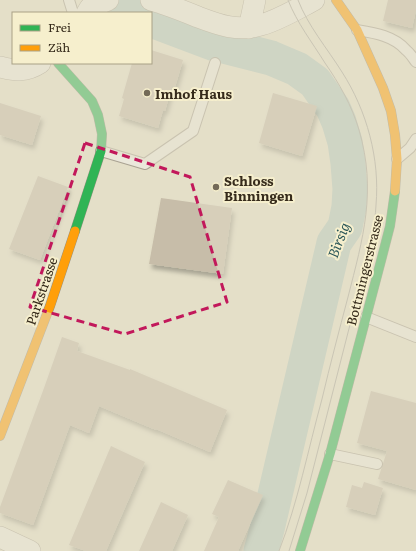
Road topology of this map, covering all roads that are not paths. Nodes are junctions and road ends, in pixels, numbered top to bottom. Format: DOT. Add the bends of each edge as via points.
graph roads {
  1 [pos="69,0"];
  2 [pos="108,0"];
  3 [pos="151,0"];
  4 [pos="255,0"];
  5 [pos="314,0"];
  6 [pos="336,0"];
  7 [pos="73,12"];
  8 [pos="88,12"];
  9 [pos="249,28"];
  10 [pos="357,30"];
  11 [pos="416,62"];
  12 [pos="215,63"];
  13 [pos="39,64"];
  14 [pos="59,64"];
  15 [pos="0,68"];
  16 [pos="416,139"];
  17 [pos="101,152"];
  18 [pos="397,159"];
  19 [pos="366,317"];
  20 [pos="416,337"];
  21 [pos="0,436"];
  22 [pos="330,454"];
  23 [pos="377,464"];
  24 [pos="0,537"];
  25 [pos="30,551"];
  26 [pos="300,551"];
  1 -- 7 [label="lane"];
  2 -- 8 [label="street" via="90,8"];
  3 -- 9 [label="street" via="223,26"];
  4 -- 9 [label="street"];
  5 -- 9 [label="street" via="270,22"];
  6 -- 10 [label="main road, Bottmingerstrasse"];
  10 -- 11 [label="lane" via="393,39 406,49"];
  10 -- 18 [label="main road, Bottmingerstrasse" via="391,111"];
  12 -- 17 [label="lane" via="194,131 145,164"];
  13 -- 15 [label="street" via="15,71"];
  14 -- 17 [label="main road, Parkstrasse" via="92,101 102,134"];
  16 -- 18 [label="lane"];
  17 -- 21 [label="main road, Parkstrasse" via="50,306"];
  18 -- 19 [label="main road, Bottmingerstrasse" via="390,226"];
  19 -- 20 [label="lane"];
  19 -- 22 [label="main road, Bottmingerstrasse"];
  22 -- 23 [label="lane"];
  22 -- 26 [label="main road, Bottmingerstrasse"];
  24 -- 25 [label="street"];
}
